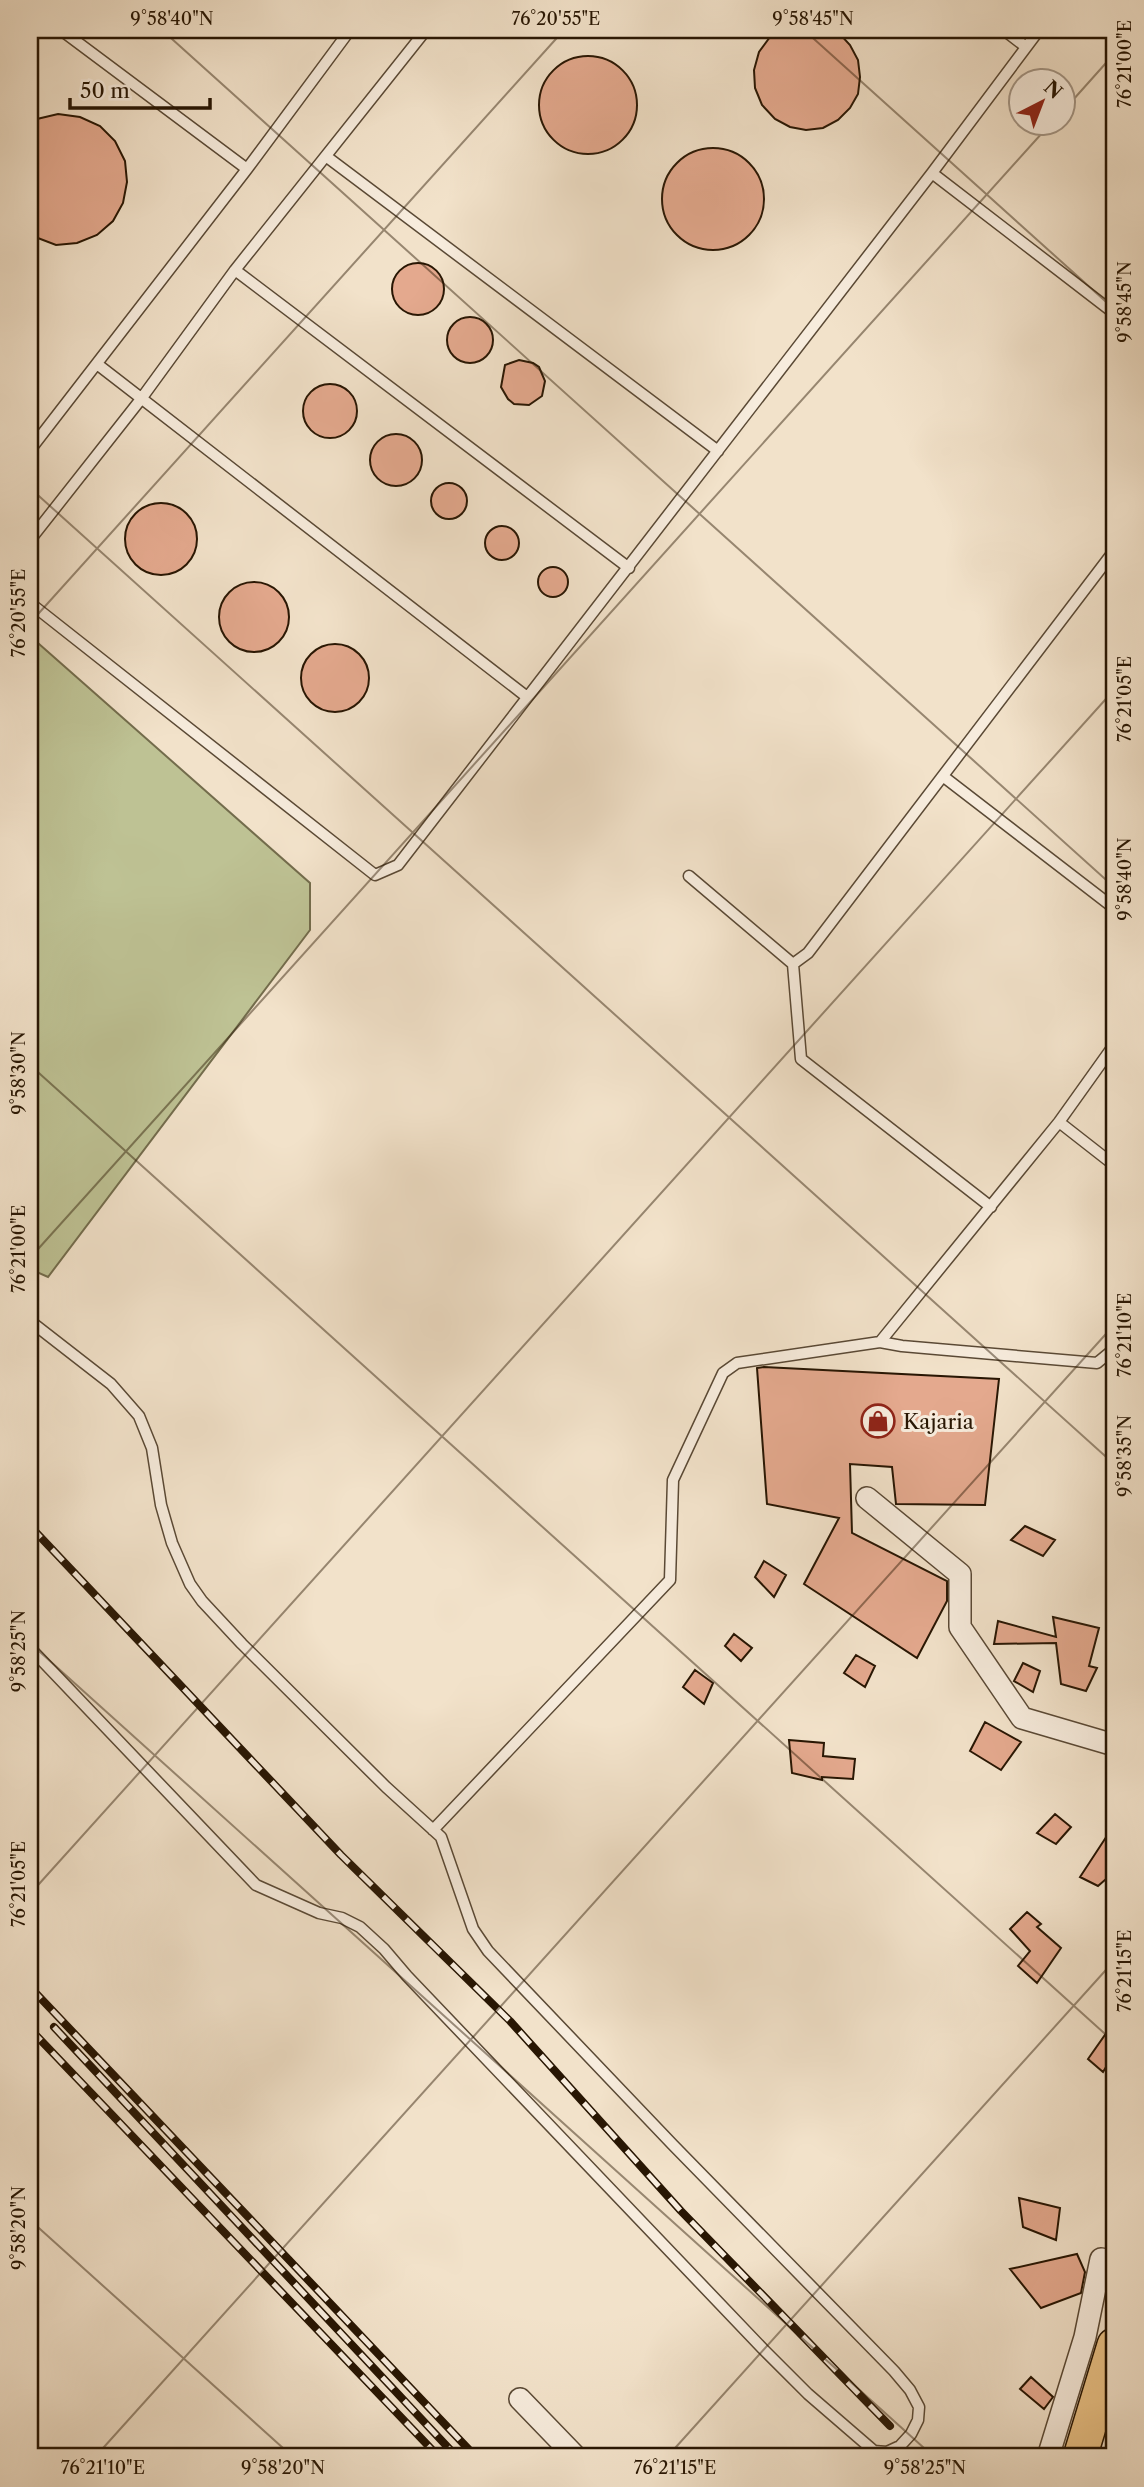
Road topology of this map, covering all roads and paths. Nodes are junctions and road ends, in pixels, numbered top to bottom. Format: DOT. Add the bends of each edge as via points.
graph roads {
  1 [pos="61,30"];
  2 [pos="350,30"];
  3 [pos="426,30"];
  4 [pos="1004,30"];
  5 [pos="1039,30"];
  6 [pos="1026,47"];
  7 [pos="327,157"];
  8 [pos="247,169"];
  9 [pos="932,173"];
  10 [pos="235,270"];
  11 [pos="1114,313"];
  12 [pos="97,364"];
  13 [pos="141,399"];
  14 [pos="30,450"];
  15 [pos="718,451"];
  16 [pos="30,540"];
  17 [pos="1114,551"];
  18 [pos="629,568"];
  19 [pos="30,603"];
  20 [pos="527,697"];
  21 [pos="944,777"];
  22 [pos="688,876"];
  23 [pos="1114,908"];
  24 [pos="793,964"];
  25 [pos="1114,1045"];
  26 [pos="1059,1122"];
  27 [pos="1114,1166"];
  28 [pos="991,1207"];
  29 [pos="30,1321"];
  30 [pos="880,1342"];
  31 [pos="1114,1349"];
  32 [pos="867,1499"];
  33 [pos="30,1648"];
  34 [pos="1114,1745"];
  35 [pos="433,1830"];
  36 [pos="1114,2261"];
  37 [pos="1114,2345"];
  38 [pos="520,2399"];
  39 [pos="576,2457"];
  40 [pos="1048,2457"];
  41 [pos="1080,2457"];
  1 -- 8 [label="lane"];
  2 -- 8 [label="lane"];
  3 -- 7 [label="lane"];
  4 -- 6 [label="lane"];
  5 -- 6 [label="lane"];
  6 -- 9 [label="lane"];
  7 -- 10 [label="lane"];
  7 -- 15 [label="lane"];
  8 -- 12 [label="lane"];
  9 -- 11 [label="lane"];
  9 -- 15 [label="lane"];
  10 -- 13 [label="lane"];
  10 -- 18 [label="lane"];
  12 -- 13 [label="lane"];
  12 -- 14 [label="lane"];
  13 -- 16 [label="lane"];
  13 -- 20 [label="lane"];
  15 -- 18 [label="lane"];
  17 -- 21 [label="lane"];
  18 -- 20 [label="lane"];
  19 -- 20 [label="lane" via="375,874 398,865"];
  21 -- 23 [label="lane"];
  21 -- 24 [label="lane" via="808,953"];
  22 -- 24 [label="lane"];
  24 -- 28 [label="lane" via="801,1059"];
  25 -- 26 [label="lane"];
  26 -- 27 [label="lane"];
  26 -- 28 [label="lane"];
  28 -- 30 [label="lane"];
  29 -- 35 [label="lane" via="111,1384 139,1416 152,1448 172,1543 202,1601"];
  30 -- 31 [label="lane" via="1097,1363"];
  30 -- 35 [label="lane" via="737,1363 723,1373 673,1480 670,1580"];
  32 -- 34 [label="street" via="960,1574 960,1627 1022,1718"];
  33 -- 35 [label="lane" via="256,1885 360,1927 384,1949 598,2179 808,2394 874,2451 900,2446 918,2420 919,2407 909,2390 488,1951 472,1929 441,1837"];
  36 -- 40 [label="street" via="1101,2259 1085,2337"];
  37 -- 41 [label="main road"];
  38 -- 39 [label="street"];
}
